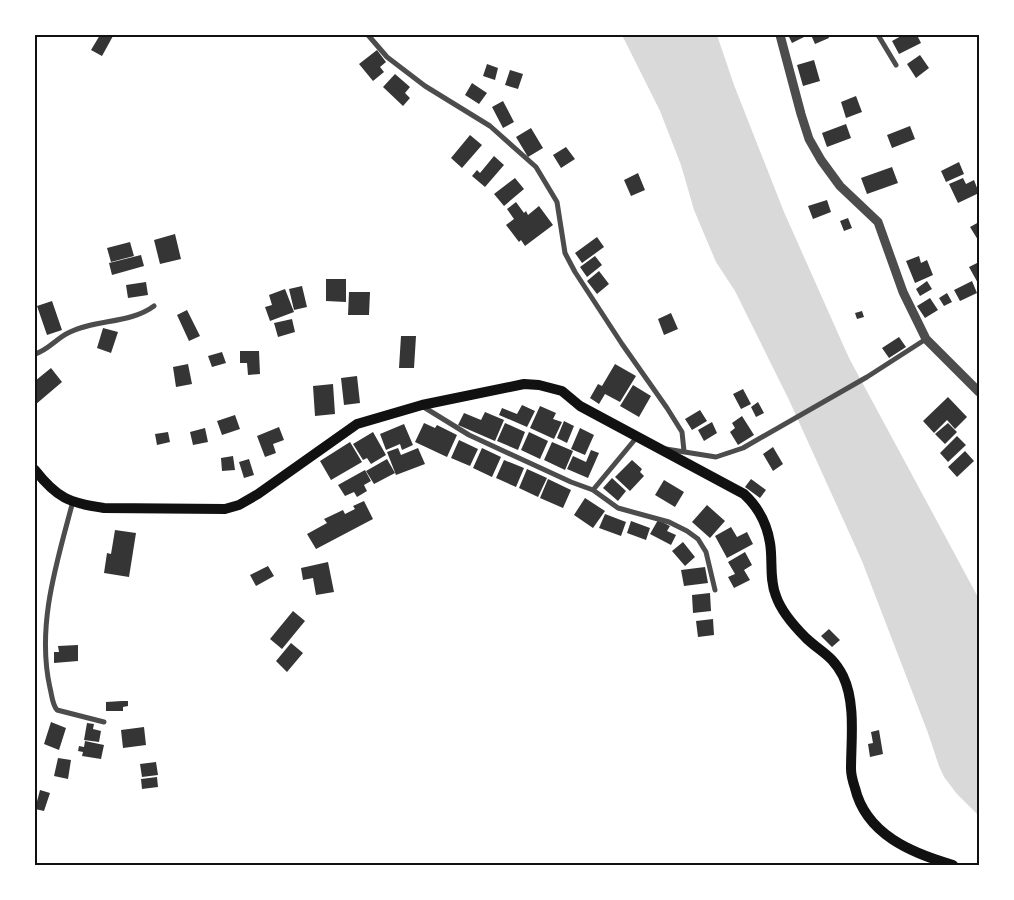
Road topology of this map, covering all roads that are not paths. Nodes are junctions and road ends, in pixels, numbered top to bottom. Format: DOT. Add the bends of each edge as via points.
graph roads {
  1 [pos="368,35"];
  2 [pos="780,35"];
  3 [pos="878,35"];
  4 [pos="896,65"];
  5 [pos="154,306"];
  6 [pos="926,339"];
  7 [pos="35,354"];
  8 [pos="979,392"];
  9 [pos="422,406"];
  10 [pos="637,436"];
  11 [pos="660,448"];
  12 [pos="684,451"];
  13 [pos="35,470"];
  14 [pos="592,490"];
  15 [pos="73,501"];
  16 [pos="715,590"];
  17 [pos="104,722"];
  18 [pos="953,865"];
  1 -- 12 [label="street" via="388,57 425,86 490,126 536,167 557,202 565,253 682,432"];
  2 -- 6 [label="street" via="809,139 840,186 878,222 904,292"];
  3 -- 4 [label="street"];
  5 -- 7 [label="street" via="144,314 68,333"];
  6 -- 8 [label="street"];
  6 -- 12 [label="street" via="744,448 716,457"];
  9 -- 10 [label="main road" via="524,384 539,385 562,391 580,406"];
  9 -- 14 [label="street" via="489,445"];
  9 -- 15 [label="main road" via="357,424 258,494 225,509 104,508"];
  10 -- 11 [label="main road"];
  10 -- 14 [label="street"];
  11 -- 12 [label="street"];
  11 -- 18 [label="main road" via="744,494 754,504 770,543 775,595 806,638 832,658 843,677 852,722 851,772 861,808 880,832 924,857"];
  13 -- 15 [label="main road" via="51,490"];
  14 -- 16 [label="street" via="618,508 670,522 698,539 706,552"];
  15 -- 17 [label="street" via="54,574 45,628 47,676 57,710"];
}
